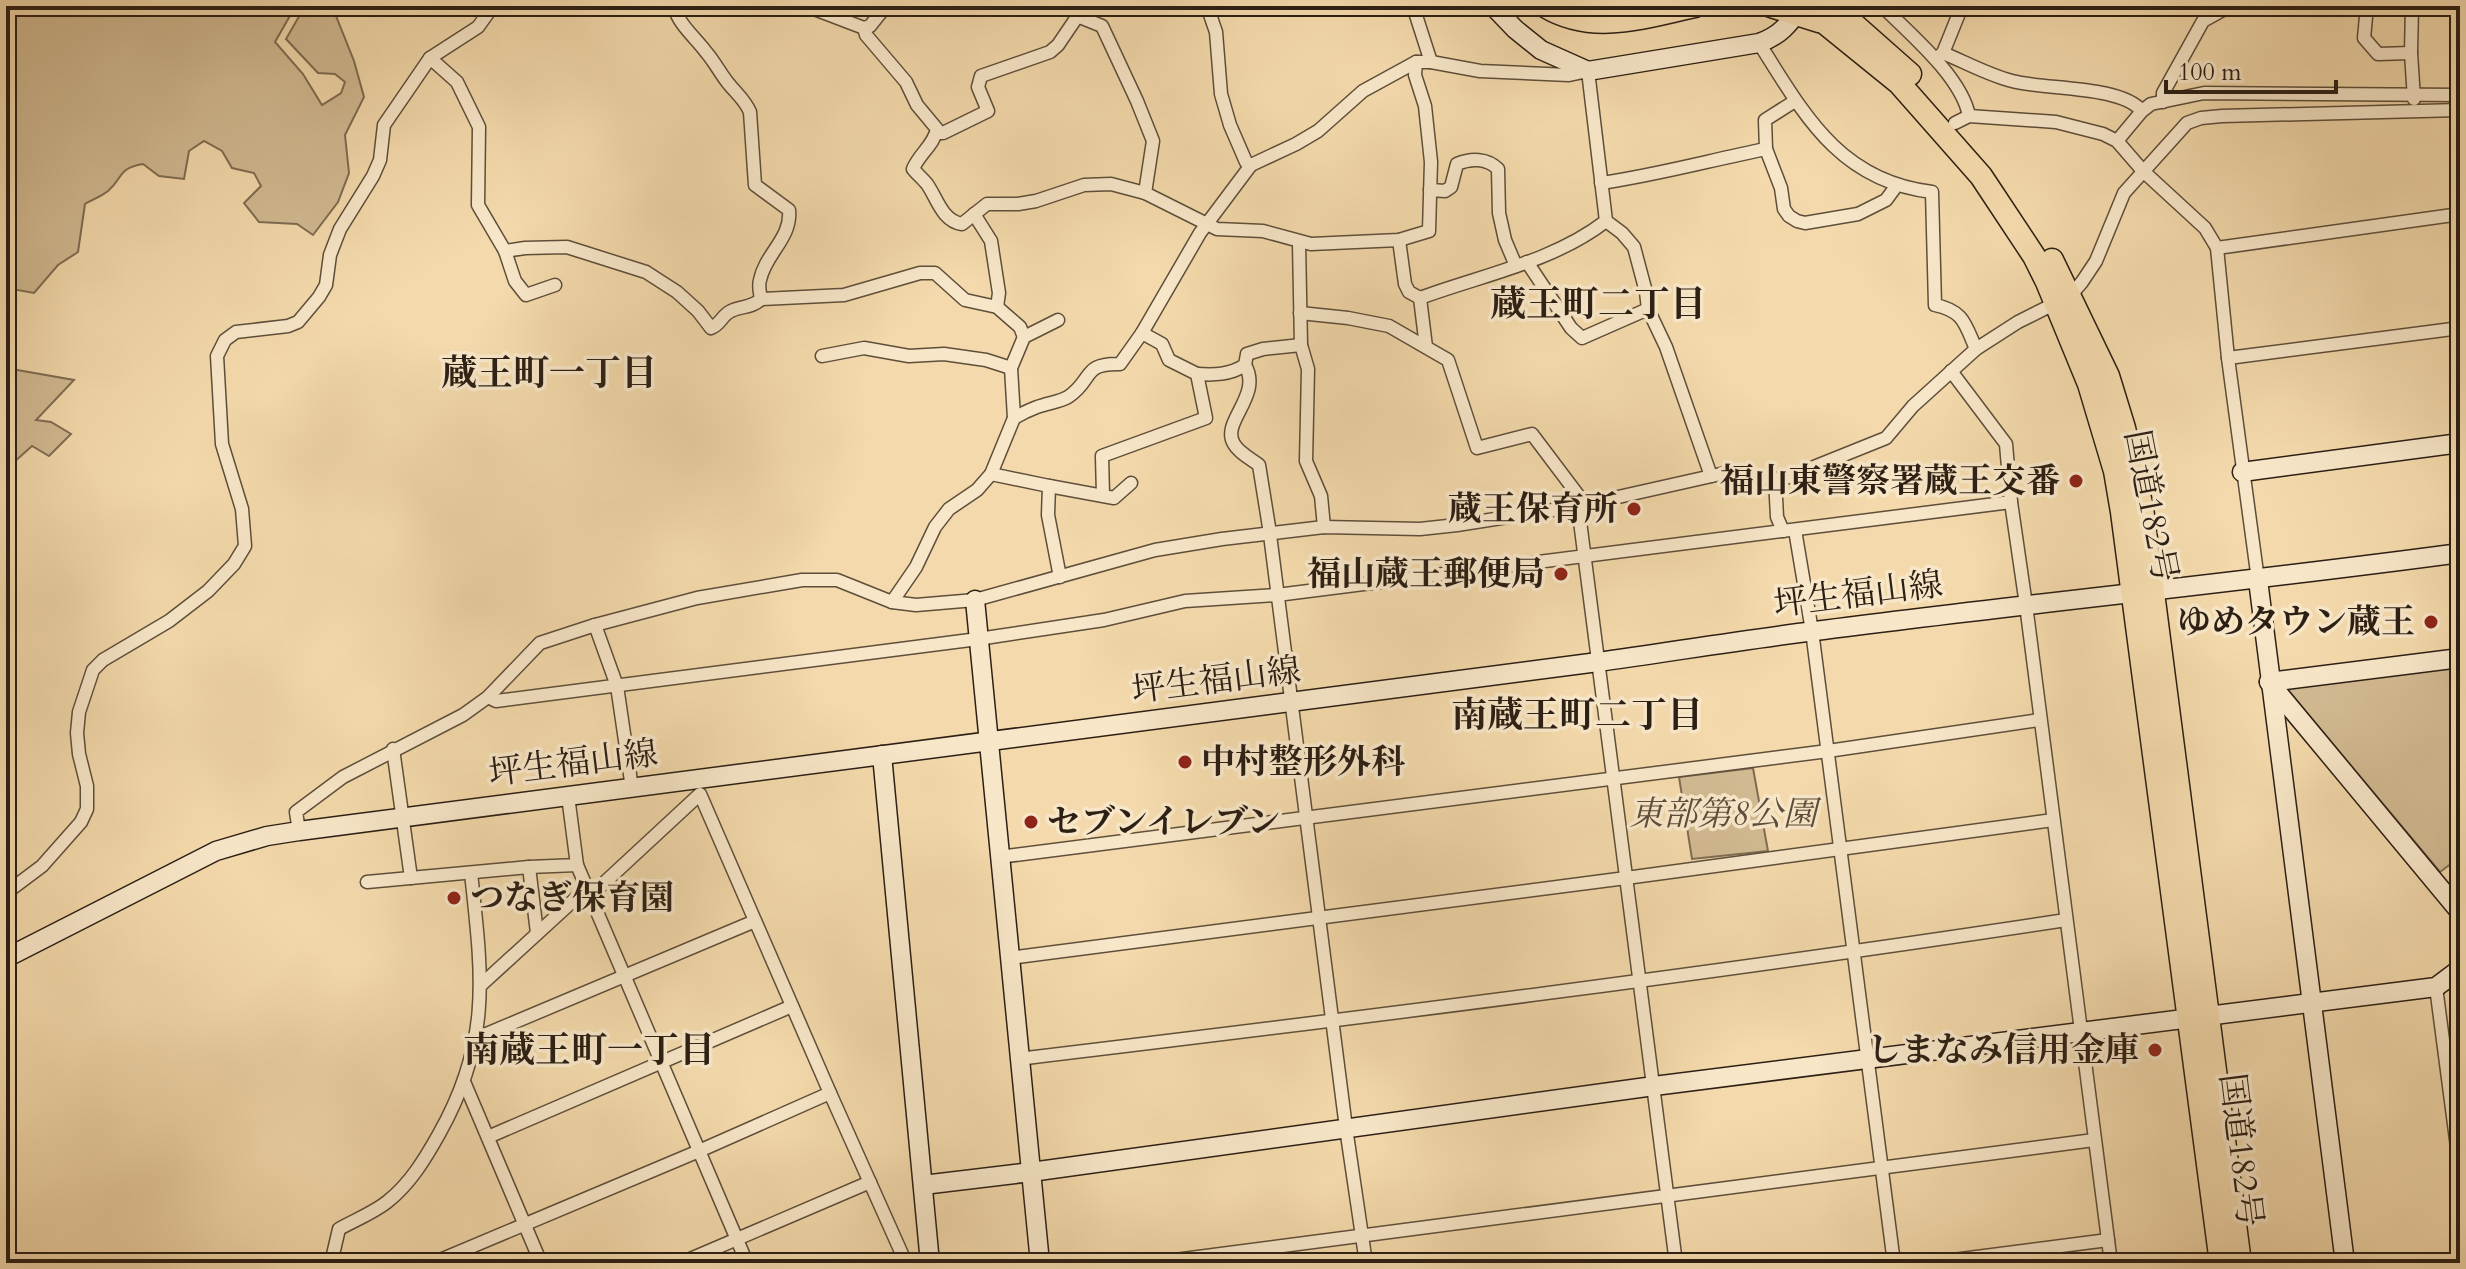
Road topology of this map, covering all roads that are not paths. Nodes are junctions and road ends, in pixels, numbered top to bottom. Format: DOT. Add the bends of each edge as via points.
graph roads {
  1 [pos="493,6"];
  2 [pos="674,6"];
  3 [pos="811,6"];
  4 [pos="886,6"];
  5 [pos="1207,6"];
  6 [pos="1413,6"];
  7 [pos="1493,6"];
  8 [pos="1545,6"];
  9 [pos="1570,6"];
  10 [pos="1611,6"];
  11 [pos="1695,6"];
  12 [pos="1771,6"];
  13 [pos="1882,6"];
  14 [pos="1962,6"];
  15 [pos="2230,6"];
  16 [pos="2367,6"];
  17 [pos="2412,6"];
  18 [pos="1801,9"];
  19 [pos="1079,10"];
  20 [pos="1833,11"];
  21 [pos="2207,12"];
  22 [pos="864,28"];
  23 [pos="1759,43"];
  24 [pos="2411,53"];
  25 [pos="1939,56"];
  26 [pos="430,58"];
  27 [pos="1416,62"];
  28 [pos="1431,62"];
  29 [pos="1588,71"];
  30 [pos="2414,95"];
  31 [pos="2460,95"];
  32 [pos="1795,101"];
  33 [pos="2163,102"];
  34 [pos="2460,110"];
  35 [pos="2142,111"];
  36 [pos="2414,111"];
  37 [pos="1962,120"];
  38 [pos="937,133"];
  39 [pos="2117,141"];
  40 [pos="1766,149"];
  41 [pos="1251,165"];
  42 [pos="2143,171"];
  43 [pos="1601,183"];
  44 [pos="1897,185"];
  45 [pos="1430,190"];
  46 [pos="1145,193"];
  47 [pos="974,214"];
  48 [pos="2460,214"];
  49 [pos="1606,221"];
  50 [pos="1206,225"];
  51 [pos="1399,240"];
  52 [pos="1299,243"];
  53 [pos="2217,248"];
  54 [pos="505,251"];
  55 [pos="1522,264"];
  56 [pos="555,285"];
  57 [pos="1420,298"];
  58 [pos="761,299"];
  59 [pos="2063,300"];
  60 [pos="997,307"];
  61 [pos="1648,309"];
  62 [pos="1300,313"];
  63 [pos="1058,320"];
  64 [pos="2460,328"];
  65 [pos="1142,333"];
  66 [pos="1024,337"];
  67 [pos="1301,345"];
  68 [pos="1426,347"];
  69 [pos="1976,349"];
  70 [pos="822,356"];
  71 [pos="2228,358"];
  72 [pos="1245,365"];
  73 [pos="1011,368"];
  74 [pos="1951,371"];
  75 [pos="1197,374"];
  76 [pos="1014,418"];
  77 [pos="2460,443"];
  78 [pos="2242,472"];
  79 [pos="991,474"];
  80 [pos="1711,476"];
  81 [pos="1775,479"];
  82 [pos="1131,483"];
  83 [pos="1049,486"];
  84 [pos="1103,495"];
  85 [pos="2011,502"];
  86 [pos="1578,506"];
  87 [pos="1324,527"];
  88 [pos="1789,531"];
  89 [pos="1269,534"];
  90 [pos="2460,553"];
  91 [pos="1585,556"];
  92 [pos="1060,577"];
  93 [pos="2258,580"];
  94 [pos="2144,591"];
  95 [pos="1277,595"];
  96 [pos="975,600"];
  97 [pos="892,602"];
  98 [pos="2026,605"];
  99 [pos="595,625"];
  100 [pos="1812,631"];
  101 [pos="978,639"];
  102 [pos="2460,658"];
  103 [pos="1598,662"];
  104 [pos="2269,682"];
  105 [pos="617,686"];
  106 [pos="488,697"];
  107 [pos="1290,702"];
  108 [pos="2039,720"];
  109 [pos="987,742"];
  110 [pos="393,749"];
  111 [pos="1828,751"];
  112 [pos="882,755"];
  113 [pos="1613,779"];
  114 [pos="632,788"];
  115 [pos="568,796"];
  116 [pos="402,818"];
  117 [pos="1306,819"];
  118 [pos="2053,820"];
  119 [pos="299,831"];
  120 [pos="1840,850"];
  121 [pos="999,857"];
  122 [pos="577,865"];
  123 [pos="529,867"];
  124 [pos="471,873"];
  125 [pos="411,878"];
  126 [pos="1626,878"];
  127 [pos="367,882"];
  128 [pos="588,892"];
  129 [pos="6,893"];
  130 [pos="2460,912"];
  131 [pos="1319,918"];
  132 [pos="2066,920"];
  133 [pos="755,921"];
  134 [pos="537,933"];
  135 [pos="1854,952"];
  136 [pos="6,958"];
  137 [pos="1009,958"];
  138 [pos="2460,969"];
  139 [pos="625,975"];
  140 [pos="1640,981"];
  141 [pos="481,985"];
  142 [pos="2436,987"];
  143 [pos="2311,1003"];
  144 [pos="792,1006"];
  145 [pos="2198,1017"];
  146 [pos="1332,1022"];
  147 [pos="2081,1031"];
  148 [pos="477,1038"];
  149 [pos="1018,1059"];
  150 [pos="1868,1060"];
  151 [pos="662,1063"];
  152 [pos="465,1084"];
  153 [pos="1654,1086"];
  154 [pos="830,1093"];
  155 [pos="1346,1128"];
  156 [pos="2458,1132"];
  157 [pos="488,1137"];
  158 [pos="2094,1140"];
  159 [pos="699,1151"];
  160 [pos="1882,1169"];
  161 [pos="2460,1170"];
  162 [pos="1031,1172"];
  163 [pos="870,1182"];
  164 [pos="923,1185"];
  165 [pos="1668,1195"];
  166 [pos="524,1224"];
  167 [pos="1363,1237"];
  168 [pos="736,1239"];
  169 [pos="2108,1240"];
  170 [pos="331,1263"];
  171 [pos="433,1263"];
  172 [pos="541,1263"];
  173 [pos="681,1263"];
  174 [pos="747,1263"];
  175 [pos="906,1263"];
  176 [pos="930,1263"];
  177 [pos="1040,1263"];
  178 [pos="1152,1263"];
  179 [pos="1366,1263"];
  180 [pos="1676,1263"];
  181 [pos="1894,1263"];
  182 [pos="1930,1263"];
  183 [pos="2111,1263"];
  184 [pos="2221,1263"];
  185 [pos="2240,1263"];
  186 [pos="2345,1263"];
  1 -- 26 [label="street" via="478,27"];
  2 -- 58 [label="street" via="683,25 746,102 755,185 789,210 786,232 759,283"];
  3 -- 22 [label="street"];
  4 -- 22 [label="street"];
  5 -- 41 [label="street" via="1216,32 1221,94"];
  6 -- 28 [label="street"];
  7 -- 29 [label="street" via="1541,50"];
  8 -- 11 [label="highway" via="1584,22 1613,23"];
  9 -- 10 [label="highway"];
  12 -- 18 [label="highway"];
  13 -- 25 [label="street"];
  14 -- 25 [label="street"];
  15 -- 21 [label="street"];
  16 -- 24 [label="street" via="2364,38 2378,54"];
  17 -- 24 [label="street"];
  18 -- 20 [label="highway"];
  18 -- 23 [label="street" via="1783,31"];
  19 -- 38 [label="street" via="1050,52 981,76 978,87 988,111"];
  19 -- 46 [label="street" via="1082,18 1102,26 1153,141"];
  20 -- 37 [label="highway, 国道182号"];
  20 -- 59 [label="highway, 国道182号" via="1981,176"];
  21 -- 33 [label="street"];
  22 -- 38 [label="street"];
  23 -- 29 [label="street"];
  23 -- 32 [label="street"];
  24 -- 30 [label="street"];
  25 -- 35 [label="street" via="2011,81 2111,94"];
  25 -- 37 [label="street" via="1967,104"];
  26 -- 54 [label="street" via="457,82 479,127 478,205"];
  26 -- 129 [label="street" via="384,125 380,160 340,229 319,297 298,322 236,332 217,356 222,444 242,509 245,546 208,591 93,670 77,733 87,809 42,866"];
  27 -- 28 [label="street"];
  27 -- 41 [label="street" via="1363,91 1318,131"];
  27 -- 45 [label="street" via="1425,106"];
  28 -- 29 [label="street" via="1480,71"];
  29 -- 43 [label="street"];
  30 -- 31 [label="street"];
  30 -- 33 [label="street" via="2204,93"];
  30 -- 36 [label="street"];
  32 -- 40 [label="street" via="1765,120"];
  32 -- 44 [label="street" via="1839,153"];
  33 -- 35 [label="street"];
  34 -- 36 [label="street"];
  35 -- 39 [label="street"];
  36 -- 42 [label="street" via="2201,118 2187,123"];
  37 -- 39 [label="street" via="2056,122"];
  37 -- 59 [label="highway, 国道182号" via="2060,273"];
  38 -- 47 [label="street" via="913,169 954,223 962,224"];
  39 -- 42 [label="street"];
  40 -- 43 [label="street"];
  40 -- 44 [label="street" via="1784,209 1805,223 1858,214 1886,200"];
  41 -- 50 [label="street"];
  42 -- 53 [label="street" via="2205,228"];
  42 -- 59 [label="street" via="2124,193 2096,261"];
  43 -- 49 [label="street"];
  44 -- 69 [label="street" via="1932,192 1935,305 1959,313"];
  45 -- 51 [label="street" via="1429,231"];
  45 -- 55 [label="street" via="1451,187 1457,164 1491,162 1498,169 1505,240"];
  46 -- 47 [label="street" via="1111,184 1084,185 1036,201 987,204"];
  46 -- 50 [label="street"];
  47 -- 60 [label="street" via="991,241"];
  48 -- 53 [label="street"];
  49 -- 55 [label="street"];
  49 -- 61 [label="street" via="1634,247"];
  50 -- 52 [label="street" via="1263,231"];
  50 -- 65 [label="street"];
  51 -- 52 [label="street"];
  51 -- 57 [label="street" via="1405,284"];
  52 -- 62 [label="street"];
  53 -- 71 [label="street"];
  54 -- 56 [label="street" via="526,295"];
  54 -- 58 [label="street" via="567,247 646,272 677,292 711,328 728,312"];
  55 -- 57 [label="street"];
  55 -- 61 [label="street" via="1582,338"];
  57 -- 68 [label="street"];
  58 -- 60 [label="street" via="844,295 935,273 965,300"];
  59 -- 69 [label="street"];
  59 -- 94 [label="highway, 国道182号" via="2108,376 2124,428 2142,508"];
  60 -- 66 [label="street"];
  61 -- 80 [label="street"];
  62 -- 67 [label="street"];
  62 -- 68 [label="street" via="1389,326"];
  63 -- 66 [label="street"];
  64 -- 71 [label="street"];
  65 -- 75 [label="street" via="1162,344 1169,360"];
  65 -- 76 [label="street" via="1120,364 1094,368 1065,399"];
  66 -- 73 [label="street"];
  67 -- 72 [label="street" via="1247,354"];
  67 -- 87 [label="street" via="1308,369 1306,461 1321,496"];
  68 -- 86 [label="street" via="1448,360 1477,448 1532,434 1578,495"];
  69 -- 74 [label="street"];
  70 -- 73 [label="street" via="864,348 909,356 944,354"];
  71 -- 78 [label="street"];
  72 -- 75 [label="street" via="1219,375"];
  72 -- 89 [label="street" via="1250,389 1232,441 1259,465"];
  73 -- 76 [label="street"];
  74 -- 81 [label="street" via="1886,438"];
  74 -- 85 [label="street" via="2006,444"];
  75 -- 84 [label="street" via="1206,418 1102,456"];
  76 -- 79 [label="street"];
  77 -- 78 [label="street"];
  78 -- 93 [label="street"];
  79 -- 83 [label="street"];
  79 -- 97 [label="street" via="935,527"];
  80 -- 81 [label="street" via="1734,473"];
  80 -- 86 [label="street"];
  81 -- 88 [label="street" via="1777,517"];
  82 -- 84 [label="street" via="1114,498"];
  83 -- 84 [label="street"];
  83 -- 92 [label="street" via="1048,515"];
  85 -- 88 [label="street"];
  85 -- 98 [label="street"];
  86 -- 87 [label="street" via="1420,529"];
  86 -- 91 [label="street"];
  87 -- 89 [label="street"];
  88 -- 91 [label="street"];
  88 -- 100 [label="street"];
  89 -- 92 [label="street" via="1155,550"];
  89 -- 95 [label="street"];
  90 -- 93 [label="street, 坪生福山線"];
  91 -- 95 [label="street"];
  91 -- 103 [label="street"];
  92 -- 96 [label="street"];
  93 -- 94 [label="street, 坪生福山線"];
  93 -- 104 [label="street"];
  94 -- 98 [label="street, 坪生福山線"];
  94 -- 145 [label="highway, 国道182号"];
  95 -- 101 [label="street" via="1185,601 1104,620"];
  95 -- 107 [label="street"];
  96 -- 97 [label="street"];
  96 -- 101 [label="street"];
  97 -- 99 [label="street" via="837,580 802,580 697,598"];
  98 -- 100 [label="street, 坪生福山線"];
  98 -- 108 [label="street"];
  99 -- 105 [label="street"];
  99 -- 106 [label="street" via="540,643"];
  100 -- 103 [label="street, 坪生福山線"];
  100 -- 111 [label="street"];
  101 -- 105 [label="street"];
  101 -- 109 [label="street"];
  102 -- 104 [label="street"];
  103 -- 107 [label="street, 坪生福山線"];
  103 -- 113 [label="street"];
  104 -- 130 [label="street"];
  104 -- 143 [label="street"];
  105 -- 106 [label="street" via="496,701"];
  105 -- 114 [label="street"];
  106 -- 110 [label="street"];
  107 -- 109 [label="street, 坪生福山線"];
  107 -- 117 [label="street"];
  108 -- 111 [label="street"];
  108 -- 118 [label="street"];
  109 -- 112 [label="street, 坪生福山線"];
  109 -- 121 [label="street"];
  110 -- 116 [label="street"];
  110 -- 119 [label="street" via="296,812"];
  111 -- 113 [label="street"];
  111 -- 120 [label="street"];
  112 -- 114 [label="street, 坪生福山線"];
  112 -- 164 [label="street"];
  113 -- 117 [label="street"];
  113 -- 126 [label="street"];
  114 -- 115 [label="street, 坪生福山線"];
  115 -- 116 [label="street, 坪生福山線"];
  115 -- 122 [label="street"];
  116 -- 119 [label="street, 坪生福山線"];
  116 -- 125 [label="street"];
  117 -- 121 [label="street"];
  117 -- 131 [label="street"];
  118 -- 120 [label="street"];
  118 -- 132 [label="street"];
  119 -- 136 [label="street, 坪生福山線" via="216,851"];
  120 -- 126 [label="street"];
  120 -- 135 [label="street"];
  121 -- 137 [label="street"];
  122 -- 123 [label="street"];
  122 -- 128 [label="street"];
  123 -- 124 [label="street"];
  123 -- 134 [label="street"];
  124 -- 125 [label="street"];
  124 -- 141 [label="street"];
  125 -- 127 [label="street"];
  126 -- 131 [label="street"];
  126 -- 140 [label="street"];
  128 -- 133 [label="street" via="700,794"];
  128 -- 134 [label="street"];
  128 -- 139 [label="street"];
  131 -- 137 [label="street"];
  131 -- 146 [label="street"];
  132 -- 135 [label="street"];
  132 -- 147 [label="street"];
  133 -- 139 [label="street"];
  133 -- 144 [label="street"];
  134 -- 141 [label="street"];
  135 -- 140 [label="street"];
  135 -- 150 [label="street"];
  137 -- 149 [label="street"];
  138 -- 142 [label="street"];
  139 -- 148 [label="street"];
  139 -- 151 [label="street"];
  140 -- 146 [label="street"];
  140 -- 153 [label="street"];
  141 -- 148 [label="street"];
  142 -- 143 [label="street"];
  142 -- 156 [label="street"];
  143 -- 145 [label="street"];
  143 -- 186 [label="street"];
  144 -- 151 [label="street"];
  144 -- 154 [label="street"];
  145 -- 147 [label="street"];
  145 -- 184 [label="highway, 国道182号"];
  145 -- 185 [label="highway, 国道182号"];
  146 -- 149 [label="street"];
  146 -- 155 [label="street"];
  147 -- 150 [label="street"];
  147 -- 158 [label="street"];
  148 -- 152 [label="street"];
  149 -- 162 [label="street"];
  150 -- 153 [label="street"];
  150 -- 160 [label="street"];
  151 -- 157 [label="street"];
  151 -- 159 [label="street"];
  152 -- 157 [label="street"];
  152 -- 170 [label="street" via="406,1184 384,1204 339,1229"];
  153 -- 155 [label="street"];
  153 -- 165 [label="street"];
  154 -- 159 [label="street"];
  154 -- 163 [label="street"];
  155 -- 162 [label="street"];
  155 -- 167 [label="street"];
  156 -- 161 [label="street"];
  157 -- 166 [label="street"];
  158 -- 160 [label="street"];
  158 -- 169 [label="street"];
  159 -- 166 [label="street"];
  159 -- 168 [label="street"];
  160 -- 165 [label="street"];
  160 -- 181 [label="street"];
  162 -- 164 [label="street"];
  162 -- 177 [label="street"];
  163 -- 168 [label="street"];
  163 -- 175 [label="street"];
  164 -- 176 [label="street"];
  165 -- 167 [label="street"];
  165 -- 180 [label="street"];
  166 -- 171 [label="street"];
  166 -- 172 [label="street"];
  167 -- 178 [label="street"];
  167 -- 179 [label="street"];
  168 -- 173 [label="street"];
  168 -- 174 [label="street"];
  169 -- 182 [label="street"];
  169 -- 183 [label="street"];
}
